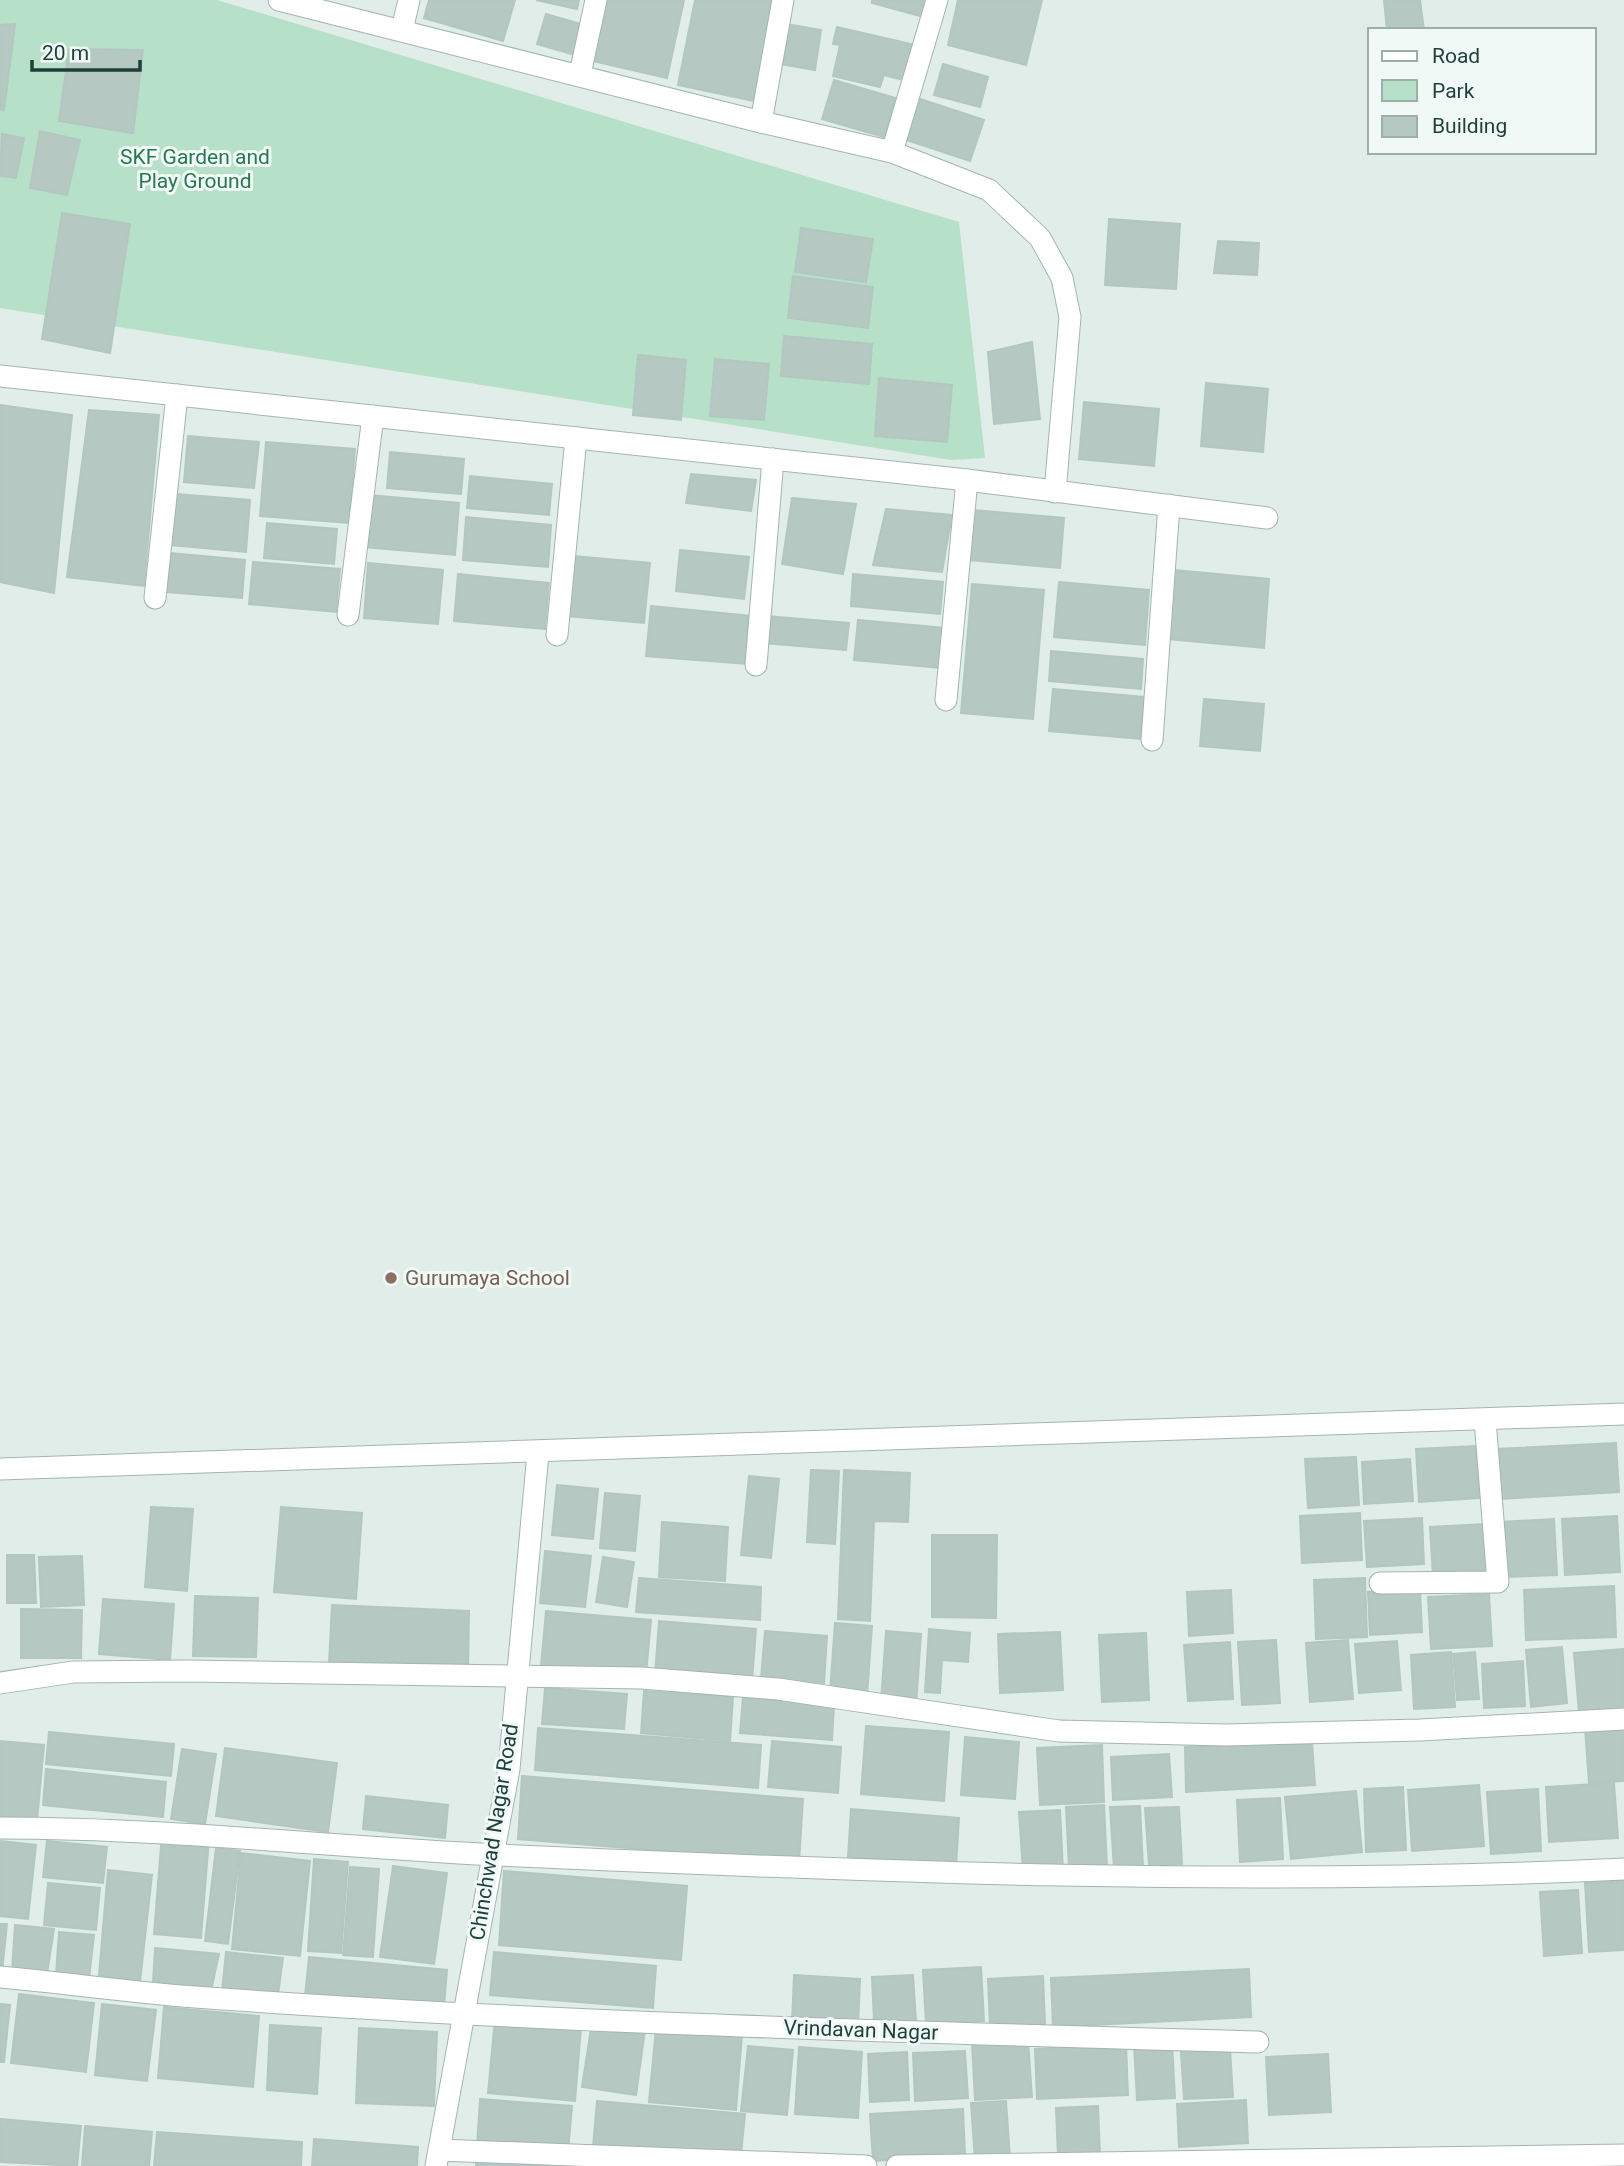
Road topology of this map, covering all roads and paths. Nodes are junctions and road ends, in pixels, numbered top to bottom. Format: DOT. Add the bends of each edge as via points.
graph roads {
  1 [pos="279,0"];
  2 [pos="409,0"];
  3 [pos="596,0"];
  4 [pos="783,0"];
  5 [pos="937,0"];
  6 [pos="402,30"];
  7 [pos="580,74"];
  8 [pos="761,122"];
  9 [pos="892,152"];
  10 [pos="0,376"];
  11 [pos="177,395"];
  12 [pos="373,416"];
  13 [pos="576,438"];
  14 [pos="773,459"];
  15 [pos="967,480"];
  16 [pos="1055,492"];
  17 [pos="1169,505"];
  18 [pos="1267,518"];
  19 [pos="155,598"];
  20 [pos="348,615"];
  21 [pos="557,635"];
  22 [pos="756,665"];
  23 [pos="947,700"];
  24 [pos="1152,740"];
  25 [pos="1624,1414"];
  26 [pos="1485,1420"];
  27 [pos="538,1453"];
  28 [pos="0,1469"];
  29 [pos="1380,1583"];
  30 [pos="517,1675"];
  31 [pos="0,1683"];
  32 [pos="1624,1719"];
  33 [pos="0,1828"];
  34 [pos="491,1855"];
  35 [pos="1624,1869"];
  36 [pos="0,1977"];
  37 [pos="464,2012"];
  38 [pos="1258,2042"];
  39 [pos="1624,2155"];
  40 [pos="437,2158"];
  41 [pos="866,2166"];
  42 [pos="897,2166"];
  1 -- 6 [label="street"];
  2 -- 6 [label="street"];
  3 -- 7 [label="street"];
  4 -- 8 [label="street"];
  5 -- 9 [label="street"];
  6 -- 7 [label="street"];
  7 -- 8 [label="street"];
  8 -- 9 [label="street"];
  9 -- 16 [label="street" via="989,190 1040,238 1062,278 1070,317"];
  10 -- 11 [label="street"];
  11 -- 12 [label="street"];
  11 -- 19 [label="street"];
  12 -- 13 [label="street"];
  12 -- 20 [label="street"];
  13 -- 14 [label="street"];
  13 -- 21 [label="street"];
  14 -- 15 [label="street"];
  14 -- 22 [label="street"];
  15 -- 16 [label="street"];
  15 -- 23 [label="street"];
  16 -- 17 [label="street"];
  17 -- 18 [label="street"];
  17 -- 24 [label="street"];
  25 -- 26 [label="street"];
  26 -- 27 [label="street"];
  26 -- 29 [label="street" via="1498,1582"];
  27 -- 28 [label="street"];
  27 -- 30 [label="street, Chinchwad Nagar Road"];
  30 -- 31 [label="street" via="74,1672"];
  30 -- 32 [label="street" via="642,1678 778,1689 1059,1731 1226,1735"];
  30 -- 34 [label="street, Chinchwad Nagar Road" via="509,1769"];
  33 -- 34 [label="street" via="76,1828"];
  34 -- 35 [label="street" via="845,1870 1270,1878"];
  34 -- 37 [label="street, Chinchwad Nagar Road"];
  36 -- 37 [label="street, Vrindavan Nagar" via="191,1997"];
  37 -- 38 [label="street, Vrindavan Nagar" via="889,2032"];
  37 -- 40 [label="street, Chinchwad Nagar Road"];
  39 -- 42 [label="street"];
  40 -- 41 [label="street"];
}
